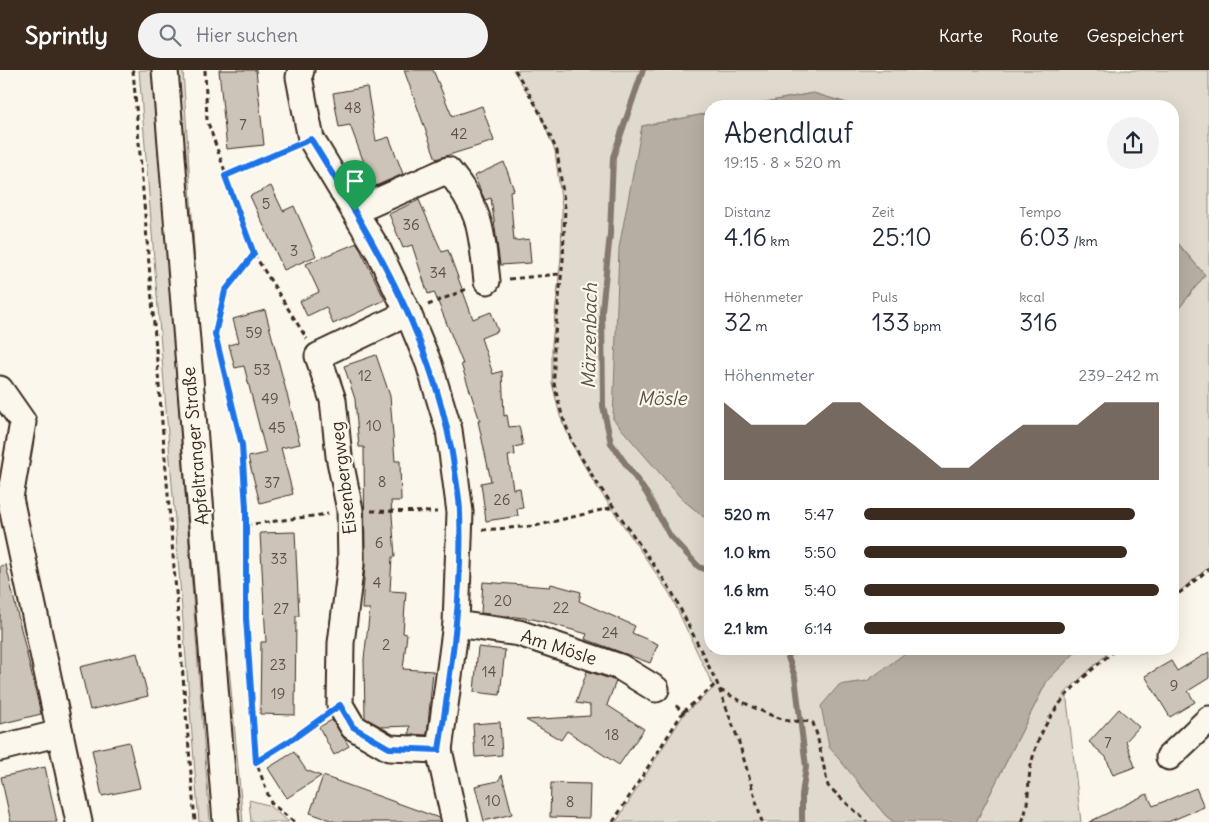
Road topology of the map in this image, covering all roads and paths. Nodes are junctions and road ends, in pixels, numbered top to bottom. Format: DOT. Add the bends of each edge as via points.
graph roads {
  1 [pos="133,70"];
  2 [pos="165,70"];
  3 [pos="205,70"];
  4 [pos="301,70"];
  5 [pos="515,70"];
  6 [pos="311,139"];
  7 [pos="225,176"];
  8 [pos="355,211"];
  9 [pos="254,254"];
  10 [pos="486,281"];
  11 [pos="408,313"];
  12 [pos="318,356"];
  13 [pos="0,389"];
  14 [pos="614,507"];
  15 [pos="460,532"];
  16 [pos="1209,569"];
  17 [pos="1179,593"];
  18 [pos="456,624"];
  19 [pos="1110,655"];
  20 [pos="717,683"];
  21 [pos="656,689"];
  22 [pos="720,690"];
  23 [pos="340,705"];
  24 [pos="683,712"];
  25 [pos="1209,719"];
  26 [pos="60,733"];
  27 [pos="0,748"];
  28 [pos="439,750"];
  29 [pos="1169,757"];
  30 [pos="256,762"];
  31 [pos="80,822"];
  32 [pos="195,822"];
  33 [pos="226,822"];
  34 [pos="294,822"];
  35 [pos="454,822"];
  36 [pos="612,822"];
  37 [pos="762,822"];
  38 [pos="867,822"];
  39 [pos="1022,822"];
  1 -- 32 [label="path"];
  2 -- 33 [label="street, Apfeltranger Straße"];
  3 -- 7 [label="path" via="207,120"];
  4 -- 6 [label="street" via="299,77"];
  5 -- 14 [label="path" via="557,151 565,208 554,383 573,444"];
  6 -- 7 [label="path"];
  6 -- 8 [label="street"];
  7 -- 9 [label="path"];
  8 -- 10 [label="street" via="448,170 465,190 480,221"];
  8 -- 11 [label="street"];
  9 -- 12 [label="path"];
  9 -- 30 [label="path" via="225,291 215,334 242,445 248,645"];
  11 -- 12 [label="street"];
  11 -- 15 [label="street" via="429,364 449,430"];
  12 -- 23 [label="street, Eisenbergweg" via="333,400 339,456 350,510 351,564 341,643"];
  13 -- 26 [label="street" via="23,422 10,498"];
  14 -- 15 [label="path" via="535,526"];
  14 -- 20 [label="path" via="671,590"];
  15 -- 18 [label="street"];
  16 -- 17 [label="path"];
  18 -- 21 [label="street, Am Mösle" via="519,633 620,667"];
  18 -- 28 [label="street"];
  19 -- 39 [label="path" via="1049,716 1034,750"];
  20 -- 22 [label="path"];
  20 -- 24 [label="path"];
  21 -- 24 [label="path"];
  22 -- 37 [label="path"];
  22 -- 38 [label="path" via="788,721 812,723 828,786"];
  23 -- 28 [label="street" via="353,727 389,748"];
  23 -- 30 [label="path"];
  24 -- 36 [label="path"];
  25 -- 29 [label="street"];
  26 -- 27 [label="street"];
  26 -- 31 [label="street"];
  28 -- 35 [label="street"];
  30 -- 34 [label="path" via="270,803"];
}
